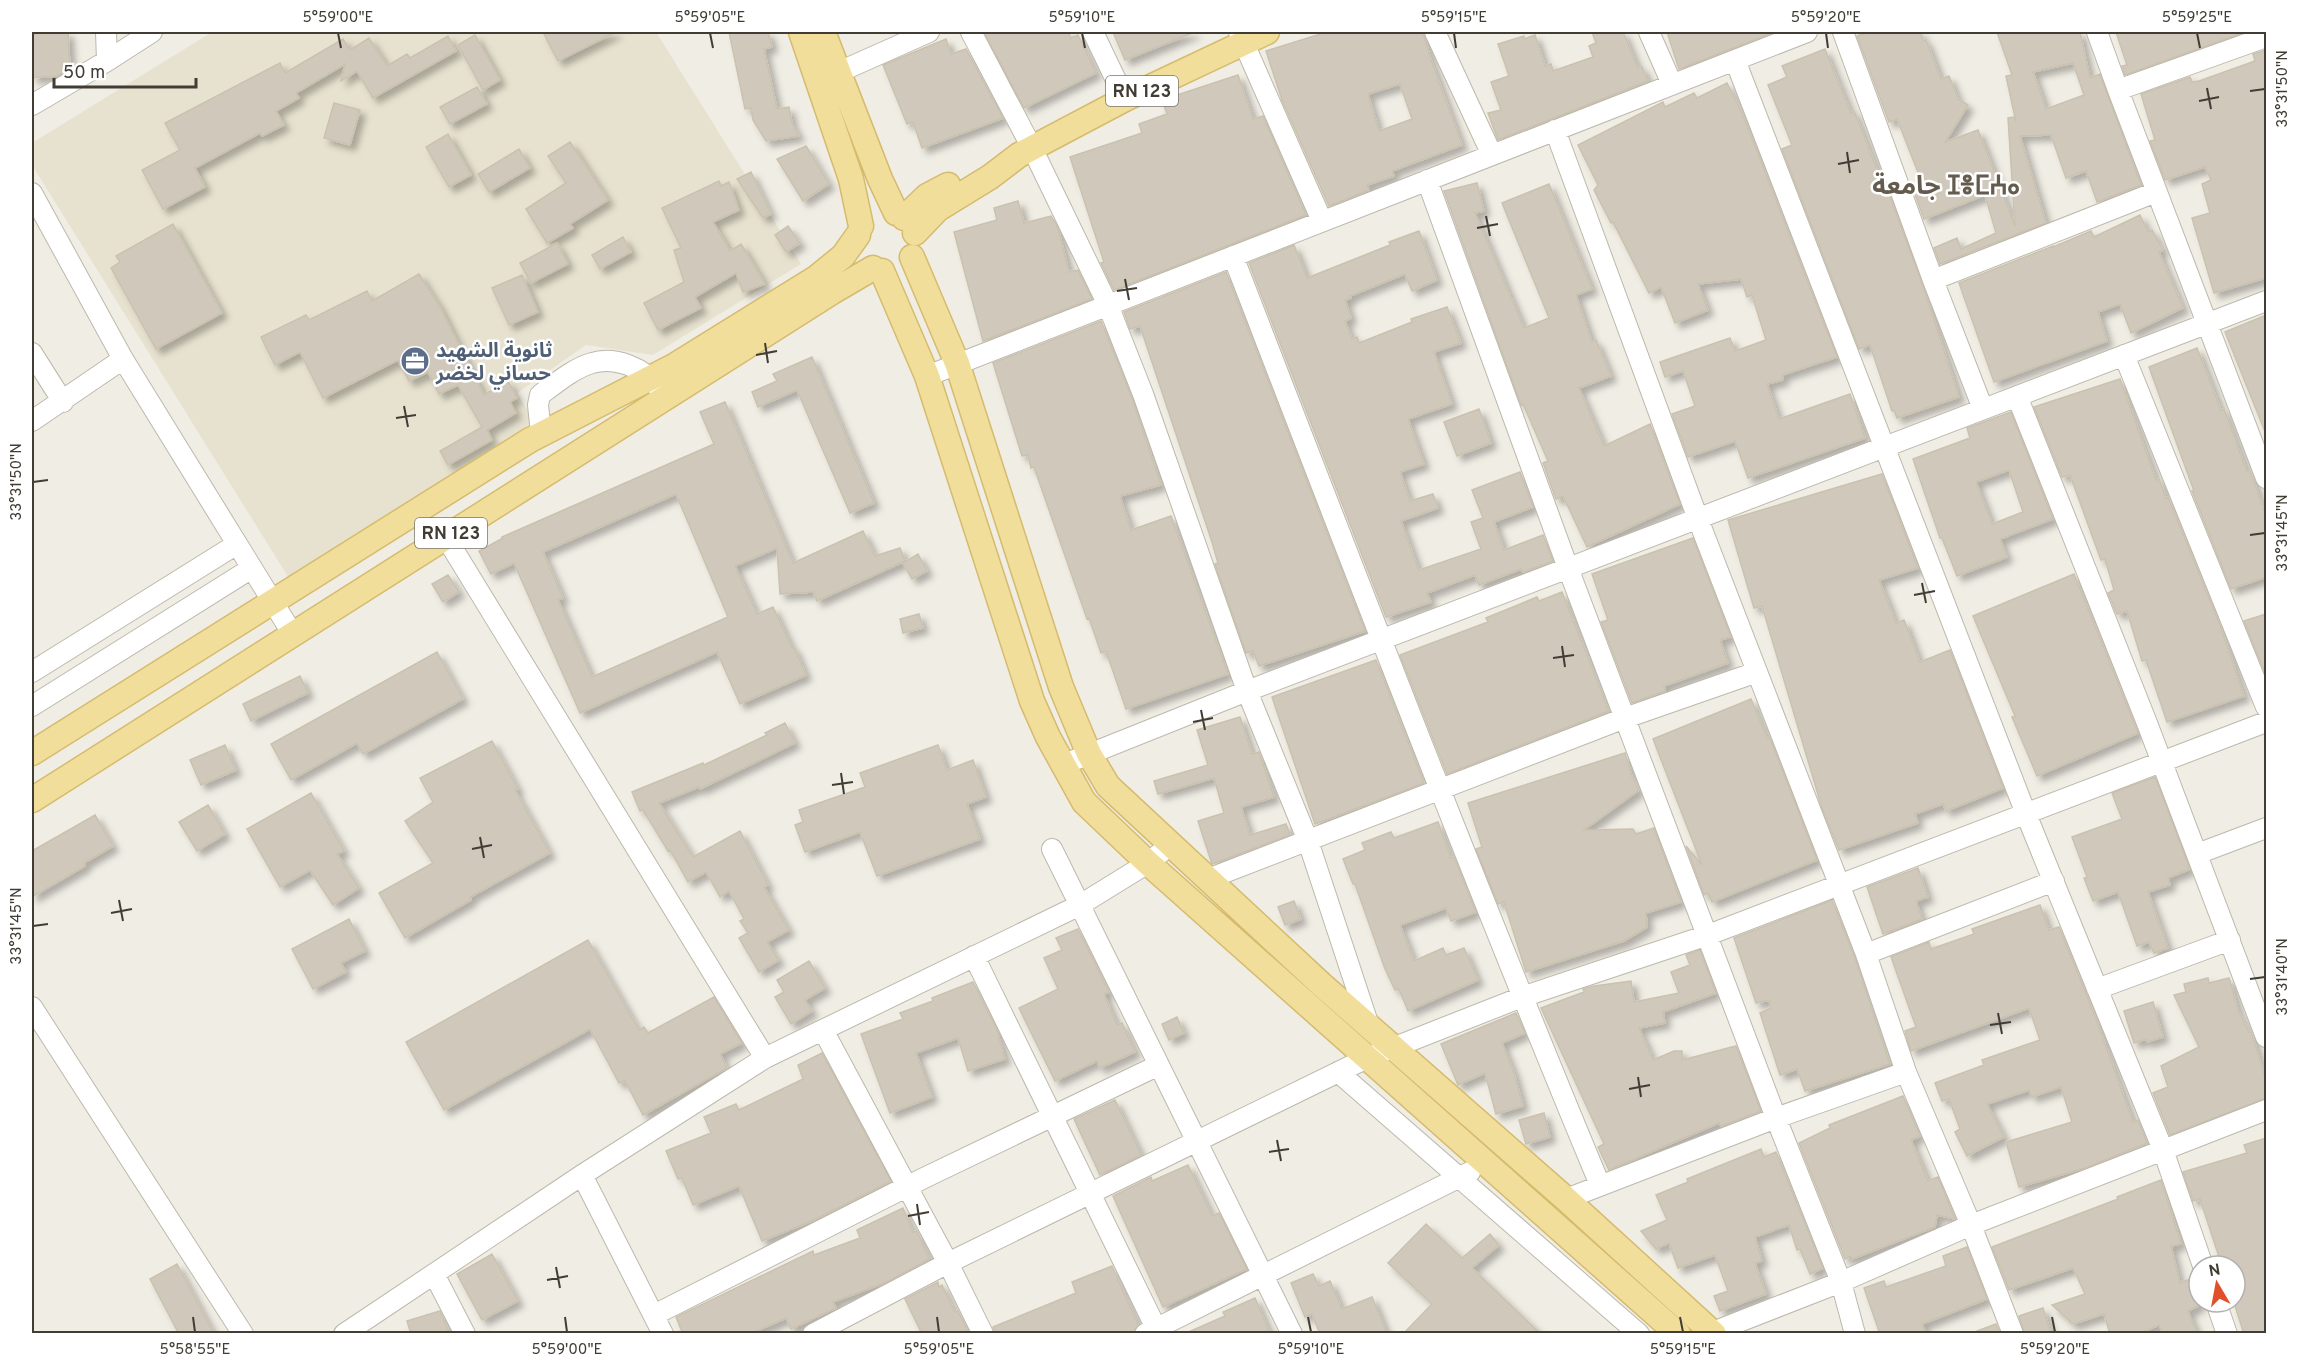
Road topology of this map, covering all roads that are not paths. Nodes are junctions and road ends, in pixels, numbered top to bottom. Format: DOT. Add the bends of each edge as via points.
graph roads {
  1 [pos="106,32"];
  2 [pos="152,32"];
  3 [pos="801,32"];
  4 [pos="823,32"];
  5 [pos="929,32"];
  6 [pos="970,32"];
  7 [pos="1093,32"];
  8 [pos="1267,32"];
  9 [pos="1435,32"];
  10 [pos="1649,32"];
  11 [pos="1807,32"];
  12 [pos="1843,32"];
  13 [pos="2097,32"];
  14 [pos="1241,37"];
  15 [pos="2266,37"];
  16 [pos="1735,60"];
  17 [pos="107,61"];
  18 [pos="839,72"];
  19 [pos="1672,84"];
  20 [pos="2118,90"];
  21 [pos="1125,99"];
  22 [pos="32,105"];
  23 [pos="1555,130"];
  24 [pos="1025,151"];
  25 [pos="1491,155"];
  26 [pos="1427,180"];
  27 [pos="2156,192"];
  28 [pos="32,193"];
  29 [pos="1322,221"];
  30 [pos="905,222"];
  31 [pos="859,230"];
  32 [pos="1233,256"];
  33 [pos="912,257"];
  34 [pos="878,269"];
  35 [pos="1933,280"];
  36 [pos="2266,301"];
  37 [pos="1108,304"];
  38 [pos="2207,323"];
  39 [pos="32,352"];
  40 [pos="2124,355"];
  41 [pos="123,359"];
  42 [pos="957,363"];
  43 [pos="927,376"];
  44 [pos="659,388"];
  45 [pos="2017,396"];
  46 [pos="63,402"];
  47 [pos="1983,409"];
  48 [pos="32,422"];
  49 [pos="542,433"];
  50 [pos="1885,447"];
  51 [pos="2266,478"];
  52 [pos="1698,519"];
  53 [pos="445,537"];
  54 [pos="237,544"];
  55 [pos="252,568"];
  56 [pos="1568,568"];
  57 [pos="272,601"];
  58 [pos="292,633"];
  59 [pos="1381,640"];
  60 [pos="32,672"];
  61 [pos="1757,672"];
  62 [pos="1061,687"];
  63 [pos="1247,691"];
  64 [pos="1032,700"];
  65 [pos="32,706"];
  66 [pos="2266,706"];
  67 [pos="1625,718"];
  68 [pos="2266,722"];
  69 [pos="32,753"];
  70 [pos="1089,754"];
  71 [pos="2162,762"];
  72 [pos="1062,765"];
  73 [pos="1441,789"];
  74 [pos="32,800"];
  75 [pos="2026,814"];
  76 [pos="2266,828"];
  77 [pos="1308,841"];
  78 [pos="1170,845"];
  79 [pos="1052,849"];
  80 [pos="2197,854"];
  81 [pos="1148,863"];
  82 [pos="1208,879"];
  83 [pos="2054,881"];
  84 [pos="1839,885"];
  85 [pos="1080,905"];
  86 [pos="1708,935"];
  87 [pos="2230,940"];
  88 [pos="1866,954"];
  89 [pos="974,956"];
  90 [pos="2097,989"];
  91 [pos="1522,997"];
  92 [pos="32,1007"];
  93 [pos="1370,1026"];
  94 [pos="823,1030"];
  95 [pos="2266,1037"];
  96 [pos="1394,1048"];
  97 [pos="765,1058"];
  98 [pos="1368,1058"];
  99 [pos="1159,1065"];
  100 [pos="1338,1072"];
  101 [pos="1906,1072"];
  102 [pos="2266,1110"];
  103 [pos="1052,1116"];
  104 [pos="1776,1118"];
  105 [pos="1197,1142"];
  106 [pos="2163,1150"];
  107 [pos="1487,1164"];
  108 [pos="582,1175"];
  109 [pos="1460,1178"];
  110 [pos="1600,1185"];
  111 [pos="907,1186"];
  112 [pos="1089,1194"];
  113 [pos="1566,1199"];
  114 [pos="1971,1225"];
  115 [pos="2199,1254"];
  116 [pos="948,1263"];
  117 [pos="434,1274"];
  118 [pos="1263,1275"];
  119 [pos="1840,1282"];
  120 [pos="2220,1314"];
  121 [pos="654,1315"];
  122 [pos="1150,1331"];
  123 [pos="1673,1332"];
  124 [pos="1711,1333"];
  125 [pos="243,1334"];
  126 [pos="344,1334"];
  127 [pos="465,1334"];
  128 [pos="663,1334"];
  129 [pos="813,1334"];
  130 [pos="983,1334"];
  131 [pos="1292,1334"];
  132 [pos="1639,1334"];
  133 [pos="1855,1334"];
  134 [pos="2013,1334"];
  135 [pos="2227,1334"];
  1 -- 17 [label="street"];
  2 -- 17 [label="street"];
  3 -- 31 [label="main road" via="851,179"];
  4 -- 18 [label="main road"];
  5 -- 18 [label="street"];
  6 -- 24 [label="street"];
  7 -- 21 [label="street"];
  8 -- 14 [label="main road, RN 123"];
  9 -- 25 [label="street"];
  10 -- 19 [label="street"];
  11 -- 16 [label="street"];
  12 -- 35 [label="street"];
  13 -- 20 [label="street"];
  14 -- 21 [label="main road, RN 123"];
  14 -- 29 [label="street"];
  15 -- 20 [label="street"];
  16 -- 19 [label="street"];
  16 -- 50 [label="street"];
  17 -- 22 [label="street"];
  18 -- 30 [label="main road"];
  19 -- 23 [label="street"];
  20 -- 27 [label="street"];
  21 -- 24 [label="main road, RN 123"];
  23 -- 25 [label="street"];
  23 -- 52 [label="street"];
  24 -- 30 [label="main road, RN 123" via="979,168 936,191"];
  24 -- 37 [label="street"];
  25 -- 26 [label="street"];
  26 -- 29 [label="street"];
  26 -- 56 [label="street"];
  27 -- 35 [label="street"];
  27 -- 38 [label="street"];
  28 -- 41 [label="street"];
  29 -- 32 [label="street"];
  30 -- 31 [label="main road" via="888,212 873,215"];
  30 -- 33 [label="main road" via="915,250"];
  31 -- 34 [label="main road" via="860,254"];
  31 -- 44 [label="main road, RN 123" via="843,256 826,272"];
  32 -- 37 [label="street"];
  32 -- 59 [label="street"];
  33 -- 34 [label="main road" via="894,270"];
  33 -- 42 [label="main road"];
  34 -- 43 [label="main road"];
  34 -- 44 [label="main road, RN 123"];
  35 -- 47 [label="street"];
  36 -- 38 [label="street"];
  37 -- 42 [label="street"];
  37 -- 63 [label="street"];
  38 -- 40 [label="street"];
  38 -- 51 [label="street"];
  39 -- 46 [label="street"];
  40 -- 45 [label="street"];
  40 -- 66 [label="street"];
  41 -- 46 [label="street"];
  41 -- 54 [label="street"];
  42 -- 43 [label="street"];
  42 -- 62 [label="main road"];
  43 -- 64 [label="main road"];
  44 -- 49 [label="main road, RN 123"];
  44 -- 49 [label="street" via="635,368 605,361 584,366 540,395"];
  44 -- 53 [label="main road, RN 123"];
  45 -- 47 [label="street"];
  45 -- 71 [label="street"];
  46 -- 48 [label="street"];
  47 -- 50 [label="street"];
  49 -- 57 [label="main road, RN 123"];
  50 -- 52 [label="street"];
  50 -- 75 [label="street"];
  52 -- 56 [label="street"];
  52 -- 61 [label="street"];
  53 -- 58 [label="main road, RN 123"];
  53 -- 97 [label="street"];
  54 -- 55 [label="street"];
  54 -- 60 [label="street"];
  55 -- 57 [label="street"];
  55 -- 65 [label="street"];
  56 -- 59 [label="street"];
  56 -- 67 [label="street"];
  57 -- 58 [label="street"];
  57 -- 69 [label="main road, RN 123"];
  58 -- 74 [label="main road, RN 123"];
  59 -- 63 [label="street"];
  59 -- 73 [label="street"];
  61 -- 67 [label="street"];
  61 -- 84 [label="street"];
  62 -- 64 [label="main road"];
  62 -- 70 [label="main road"];
  63 -- 70 [label="street"];
  63 -- 77 [label="street"];
  64 -- 72 [label="main road"];
  67 -- 73 [label="street"];
  67 -- 86 [label="street"];
  68 -- 71 [label="street"];
  70 -- 72 [label="street"];
  70 -- 78 [label="main road" via="1108,786"];
  71 -- 75 [label="street"];
  71 -- 80 [label="street"];
  72 -- 81 [label="main road" via="1084,802"];
  73 -- 77 [label="street"];
  73 -- 91 [label="street"];
  75 -- 83 [label="street"];
  75 -- 84 [label="street"];
  76 -- 80 [label="street"];
  77 -- 82 [label="street"];
  77 -- 93 [label="street"];
  78 -- 81 [label="street"];
  78 -- 82 [label="main road"];
  79 -- 85 [label="street"];
  80 -- 87 [label="street"];
  81 -- 85 [label="street"];
  81 -- 98 [label="main road"];
  82 -- 93 [label="main road"];
  83 -- 88 [label="street"];
  83 -- 90 [label="street"];
  84 -- 86 [label="street"];
  84 -- 88 [label="street"];
  85 -- 89 [label="street"];
  85 -- 99 [label="street"];
  86 -- 91 [label="street"];
  86 -- 104 [label="street"];
  87 -- 90 [label="street"];
  87 -- 95 [label="street"];
  88 -- 101 [label="street"];
  89 -- 94 [label="street"];
  89 -- 103 [label="street"];
  90 -- 106 [label="street"];
  91 -- 96 [label="street"];
  91 -- 110 [label="street"];
  92 -- 125 [label="street"];
  93 -- 96 [label="main road"];
  94 -- 97 [label="street"];
  94 -- 111 [label="street"];
  96 -- 98 [label="street"];
  96 -- 113 [label="main road"];
  97 -- 108 [label="street"];
  98 -- 100 [label="street"];
  98 -- 107 [label="main road"];
  99 -- 103 [label="street"];
  99 -- 105 [label="street"];
  100 -- 105 [label="street"];
  100 -- 109 [label="street"];
  101 -- 104 [label="street"];
  101 -- 114 [label="street"];
  102 -- 106 [label="street"];
  103 -- 111 [label="street"];
  103 -- 112 [label="street"];
  104 -- 110 [label="street"];
  104 -- 119 [label="street"];
  105 -- 112 [label="street"];
  105 -- 118 [label="street"];
  106 -- 114 [label="street"];
  106 -- 115 [label="street"];
  107 -- 109 [label="street"];
  107 -- 123 [label="main road"];
  108 -- 117 [label="street"];
  108 -- 121 [label="street"];
  109 -- 118 [label="street"];
  109 -- 132 [label="street"];
  110 -- 113 [label="street"];
  111 -- 116 [label="street"];
  111 -- 121 [label="street"];
  112 -- 116 [label="street"];
  112 -- 122 [label="street"];
  113 -- 124 [label="main road"];
  114 -- 119 [label="street"];
  114 -- 134 [label="street"];
  116 -- 129 [label="street"];
  116 -- 130 [label="street"];
  117 -- 126 [label="street"];
  117 -- 127 [label="street"];
  118 -- 122 [label="street"];
  118 -- 131 [label="street"];
  119 -- 124 [label="street"];
  119 -- 133 [label="street"];
  120 -- 135 [label="street"];
  121 -- 128 [label="street"];
  123 -- 124 [label="street" via="1693,1329"];
}
